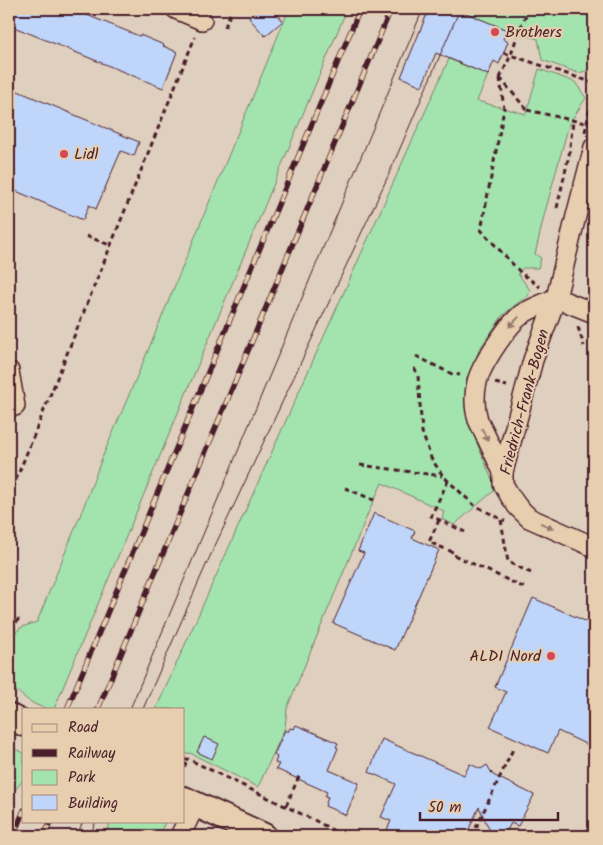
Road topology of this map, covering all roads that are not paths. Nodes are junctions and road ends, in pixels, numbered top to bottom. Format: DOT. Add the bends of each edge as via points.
graph roads {
  1 [pos="176,9"];
  2 [pos="202,20"];
  3 [pos="589,143"];
  4 [pos="556,298"];
  5 [pos="594,313"];
  6 [pos="9,371"];
  7 [pos="16,406"];
  8 [pos="503,472"];
  9 [pos="594,547"];
  10 [pos="9,716"];
  11 [pos="22,723"];
  12 [pos="190,802"];
  13 [pos="185,819"];
  14 [pos="184,822"];
  15 [pos="180,836"];
  16 [pos="264,836"];
  1 -- 2 [label="street"];
  3 -- 4 [label="street, Friedrich-Frank-Bogen" via="577,212"];
  4 -- 5 [label="street"];
  4 -- 8 [label="street, Friedrich-Frank-Bogen" via="533,360"];
  4 -- 8 [label="street, one-way" via="524,313 515,321 493,350 478,380 475,396 478,420"];
  6 -- 7 [label="street"];
  8 -- 9 [label="street, Friedrich-Frank-Bogen, one-way" via="503,484 516,506 529,518"];
  10 -- 11 [label="main road"];
  12 -- 13 [label="street"];
  12 -- 16 [label="main road"];
  14 -- 15 [label="street"];
}
